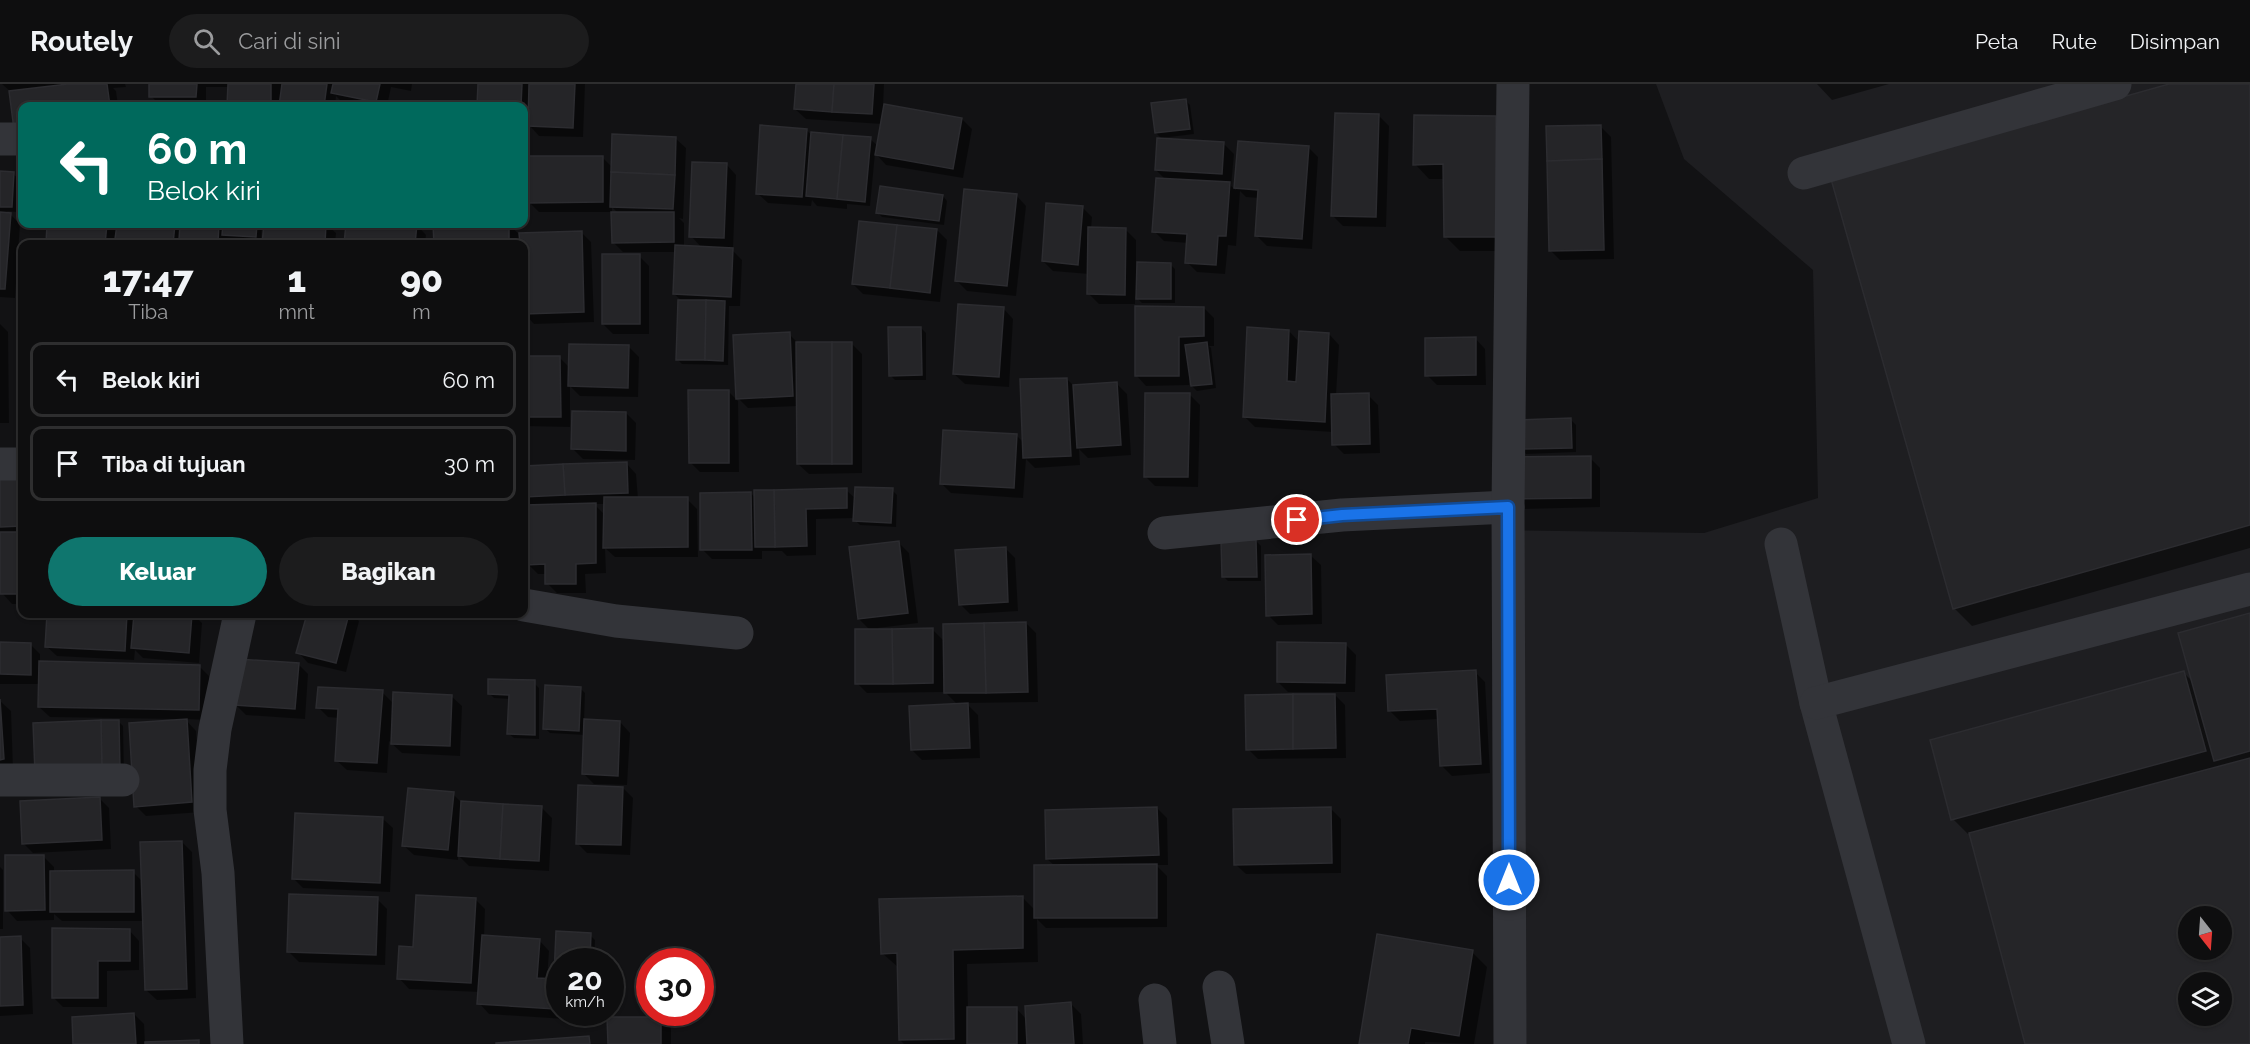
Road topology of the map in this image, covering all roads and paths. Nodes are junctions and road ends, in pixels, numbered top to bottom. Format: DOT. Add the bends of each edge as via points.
graph roads {
  1 [pos="1513,84"];
  2 [pos="2115,84"];
  3 [pos="0,139"];
  4 [pos="18,139"];
  5 [pos="1804,173"];
  6 [pos="0,464"];
  7 [pos="18,464"];
  8 [pos="1508,507"];
  9 [pos="1164,533"];
  10 [pos="1781,544"];
  11 [pos="2250,589"];
  12 [pos="528,606"];
  13 [pos="239,618"];
  14 [pos="737,633"];
  15 [pos="1816,703"];
  16 [pos="0,780"];
  17 [pos="123,780"];
  18 [pos="1219,987"];
  19 [pos="1155,1000"];
  20 [pos="226,1044"];
  21 [pos="1160,1044"];
  22 [pos="1228,1044"];
  23 [pos="1510,1044"];
  24 [pos="1909,1044"];
  1 -- 8 [label="street"];
  2 -- 5 [label="street"];
  3 -- 4 [label="street"];
  6 -- 7 [label="street"];
  8 -- 9 [label="street" via="1342,515"];
  8 -- 23 [label="street"];
  10 -- 15 [label="street"];
  11 -- 15 [label="street"];
  12 -- 14 [label="street" via="616,621"];
  13 -- 20 [label="street" via="210,770"];
  15 -- 24 [label="street"];
  16 -- 17 [label="street"];
  18 -- 22 [label="street"];
  19 -- 21 [label="street"];
}
